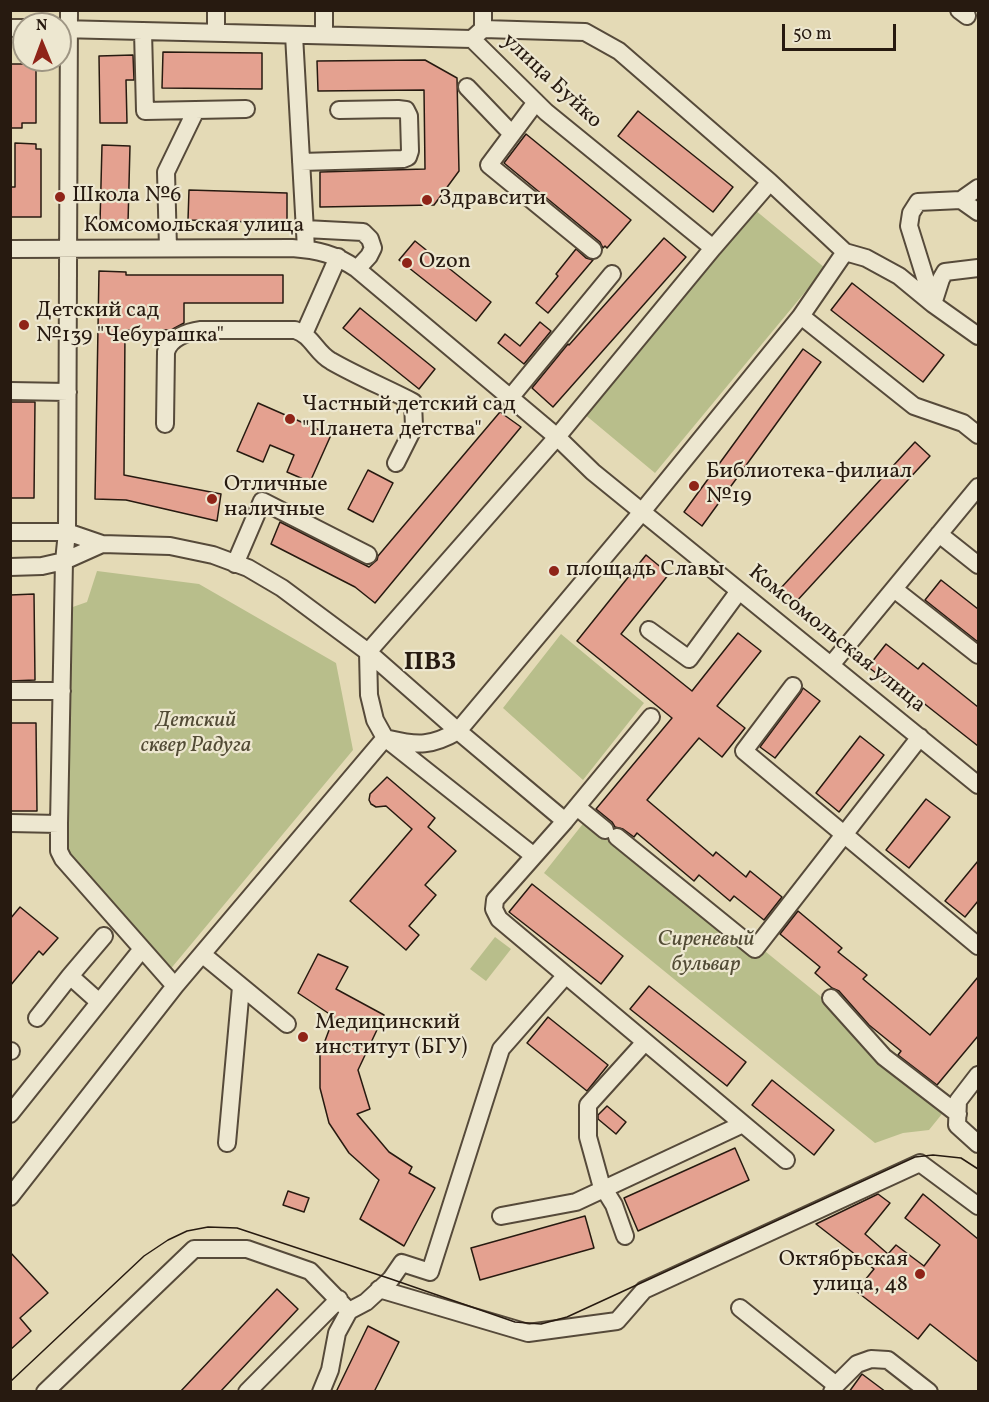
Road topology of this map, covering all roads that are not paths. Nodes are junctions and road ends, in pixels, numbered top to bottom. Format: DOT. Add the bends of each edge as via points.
graph roads {
  1 [pos="216,10"];
  2 [pos="324,10"];
  3 [pos="483,10"];
  4 [pos="72,29"];
  5 [pos="142,31"];
  6 [pos="216,32"];
  7 [pos="478,34"];
  8 [pos="294,35"];
  9 [pos="324,35"];
  10 [pos="66,72"];
  11 [pos="467,87"];
  12 [pos="536,102"];
  13 [pos="246,109"];
  14 [pos="196,110"];
  15 [pos="339,110"];
  16 [pos="512,134"];
  17 [pos="301,162"];
  18 [pos="770,182"];
  19 [pos="978,188"];
  20 [pos="961,200"];
  21 [pos="978,212"];
  22 [pos="305,229"];
  23 [pos="168,248"];
  24 [pos="713,248"];
  25 [pos="10,249"];
  26 [pos="68,249"];
  27 [pos="306,249"];
  28 [pos="592,250"];
  29 [pos="845,252"];
  30 [pos="338,257"];
  31 [pos="978,268"];
  32 [pos="357,269"];
  33 [pos="612,274"];
  34 [pos="933,304"];
  35 [pos="801,316"];
  36 [pos="304,334"];
  37 [pos="978,336"];
  38 [pos="10,392"];
  39 [pos="68,392"];
  40 [pos="510,398"];
  41 [pos="165,424"];
  42 [pos="978,435"];
  43 [pos="557,437"];
  44 [pos="396,463"];
  45 [pos="978,487"];
  46 [pos="642,511"];
  47 [pos="10,532"];
  48 [pos="67,532"];
  49 [pos="939,534"];
  50 [pos="102,544"];
  51 [pos="368,555"];
  52 [pos="64,561"];
  53 [pos="235,564"];
  54 [pos="978,565"];
  55 [pos="10,567"];
  56 [pos="894,589"];
  57 [pos="739,591"];
  58 [pos="649,630"];
  59 [pos="368,652"];
  60 [pos="978,655"];
  61 [pos="831,665"];
  62 [pos="793,686"];
  63 [pos="10,691"];
  64 [pos="62,691"];
  65 [pos="651,717"];
  66 [pos="458,731"];
  67 [pos="385,738"];
  68 [pos="920,738"];
  69 [pos="978,785"];
  70 [pos="577,807"];
  71 [pos="565,821"];
  72 [pos="10,823"];
  73 [pos="59,824"];
  74 [pos="843,834"];
  75 [pos="534,856"];
  76 [pos="104,936"];
  77 [pos="975,937"];
  78 [pos="142,949"];
  79 [pos="202,954"];
  80 [pos="566,975"];
  81 [pos="70,976"];
  82 [pos="175,986"];
  83 [pos="242,987"];
  84 [pos="831,998"];
  85 [pos="99,1002"];
  86 [pos="37,1018"];
  87 [pos="287,1024"];
  88 [pos="645,1041"];
  89 [pos="978,1075"];
  90 [pos="10,1114"];
  91 [pos="958,1120"];
  92 [pos="743,1124"];
  93 [pos="227,1143"];
  94 [pos="978,1144"];
  95 [pos="786,1160"];
  96 [pos="604,1189"];
  97 [pos="12,1193"];
  98 [pos="978,1206"];
  99 [pos="501,1216"];
  100 [pos="625,1236"];
  101 [pos="379,1290"];
  102 [pos="344,1305"];
  103 [pos="740,1308"];
  104 [pos="834,1388"];
  105 [pos="45,1392"];
  106 [pos="247,1392"];
  107 [pos="321,1392"];
  108 [pos="929,1392"];
  1 -- 6 [label="street"];
  2 -- 9 [label="street"];
  3 -- 7 [label="street"];
  4 -- 5 [label="street, улица Буйко"];
  5 -- 6 [label="street, улица Буйко"];
  5 -- 14 [label="street" via="145,111"];
  6 -- 8 [label="street, улица Буйко"];
  7 -- 9 [label="street, улица Буйко"];
  7 -- 12 [label="street, улица Буйко"];
  7 -- 18 [label="street" via="585,32 619,51"];
  8 -- 9 [label="street, улица Буйко"];
  8 -- 17 [label="street"];
  10 -- 26 [label="street"];
  11 -- 16 [label="street"];
  12 -- 16 [label="street"];
  12 -- 24 [label="street, улица Буйко"];
  13 -- 14 [label="street"];
  14 -- 23 [label="street" via="166,172"];
  15 -- 17 [label="street" via="406,110 408,157"];
  16 -- 28 [label="street" via="489,165"];
  17 -- 22 [label="street"];
  18 -- 24 [label="street"];
  18 -- 29 [label="street"];
  19 -- 20 [label="street"];
  20 -- 21 [label="street"];
  20 -- 34 [label="street" via="918,202 911,213 909,226"];
  22 -- 27 [label="street"];
  22 -- 32 [label="street" via="363,232 373,248"];
  23 -- 26 [label="street, Комсомольская улица"];
  23 -- 27 [label="street, Комсомольская улица"];
  24 -- 43 [label="street"];
  25 -- 26 [label="street, Комсомольская улица"];
  26 -- 39 [label="street"];
  27 -- 30 [label="street, Комсомольская улица"];
  29 -- 34 [label="street" via="866,258 899,276"];
  29 -- 35 [label="street"];
  30 -- 32 [label="street, Комсомольская улица"];
  30 -- 36 [label="street"];
  31 -- 34 [label="street" via="945,272"];
  32 -- 40 [label="street, Комсомольская улица"];
  33 -- 40 [label="street"];
  34 -- 37 [label="street"];
  35 -- 42 [label="street" via="914,406 963,423"];
  35 -- 46 [label="street"];
  36 -- 41 [label="street" via="289,330 201,330 171,342 166,352"];
  36 -- 44 [label="street" via="328,360 413,402 414,427"];
  38 -- 39 [label="street"];
  39 -- 48 [label="street"];
  40 -- 43 [label="street, Комсомольская улица"];
  43 -- 46 [label="street, Комсомольская улица"];
  43 -- 59 [label="street"];
  45 -- 49 [label="street"];
  46 -- 57 [label="street, Комсомольская улица"];
  46 -- 66 [label="street"];
  47 -- 48 [label="street"];
  48 -- 50 [label="street"];
  48 -- 52 [label="street"];
  49 -- 54 [label="street"];
  49 -- 56 [label="street"];
  50 -- 52 [label="street"];
  50 -- 53 [label="street" via="170,546"];
  51 -- 53 [label="street" via="262,501"];
  52 -- 55 [label="street"];
  52 -- 64 [label="street"];
  53 -- 59 [label="street" via="282,588"];
  56 -- 60 [label="street"];
  56 -- 61 [label="street"];
  57 -- 58 [label="street" via="689,659"];
  57 -- 61 [label="street, Комсомольская улица"];
  59 -- 66 [label="street"];
  59 -- 67 [label="street" via="369,695 375,720"];
  61 -- 68 [label="street, Комсомольская улица"];
  62 -- 74 [label="street" via="744,751"];
  63 -- 64 [label="street"];
  64 -- 73 [label="street"];
  65 -- 70 [label="street"];
  66 -- 67 [label="street" via="430,744"];
  66 -- 71 [label="street"];
  67 -- 75 [label="street"];
  67 -- 79 [label="street"];
  68 -- 69 [label="street, Комсомольская улица"];
  68 -- 74 [label="street"];
  70 -- 71 [label="street"];
  70 -- 74 [label="street" via="755,949"];
  71 -- 75 [label="street"];
  72 -- 73 [label="street"];
  73 -- 78 [label="street" via="59,851 63,859"];
  74 -- 77 [label="street"];
  75 -- 80 [label="street" via="495,900 494,909 499,919"];
  76 -- 81 [label="street"];
  78 -- 82 [label="street"];
  78 -- 85 [label="street"];
  79 -- 82 [label="street"];
  79 -- 83 [label="street"];
  80 -- 88 [label="street"];
  80 -- 101 [label="street" via="501,1049 430,1272 402,1263"];
  81 -- 85 [label="street"];
  81 -- 86 [label="street"];
  82 -- 97 [label="street"];
  83 -- 87 [label="street"];
  83 -- 93 [label="street"];
  84 -- 91 [label="street" via="884,1057"];
  85 -- 90 [label="street"];
  88 -- 92 [label="street"];
  88 -- 96 [label="street" via="588,1105 588,1137"];
  89 -- 91 [label="street" via="958,1101"];
  91 -- 94 [label="street"];
  92 -- 95 [label="street"];
  92 -- 96 [label="street"];
  96 -- 99 [label="street" via="576,1202"];
  96 -- 100 [label="street"];
  98 -- 101 [label="street" via="920,1163 644,1290 617,1321 528,1333"];
  101 -- 102 [label="street" via="366,1302"];
  102 -- 105 [label="street" via="310,1271 247,1249 194,1249"];
  102 -- 106 [label="street"];
  102 -- 107 [label="street" via="330,1370"];
  103 -- 104 [label="street"];
  104 -- 108 [label="street" via="857,1364 871,1359 888,1360"];
}
